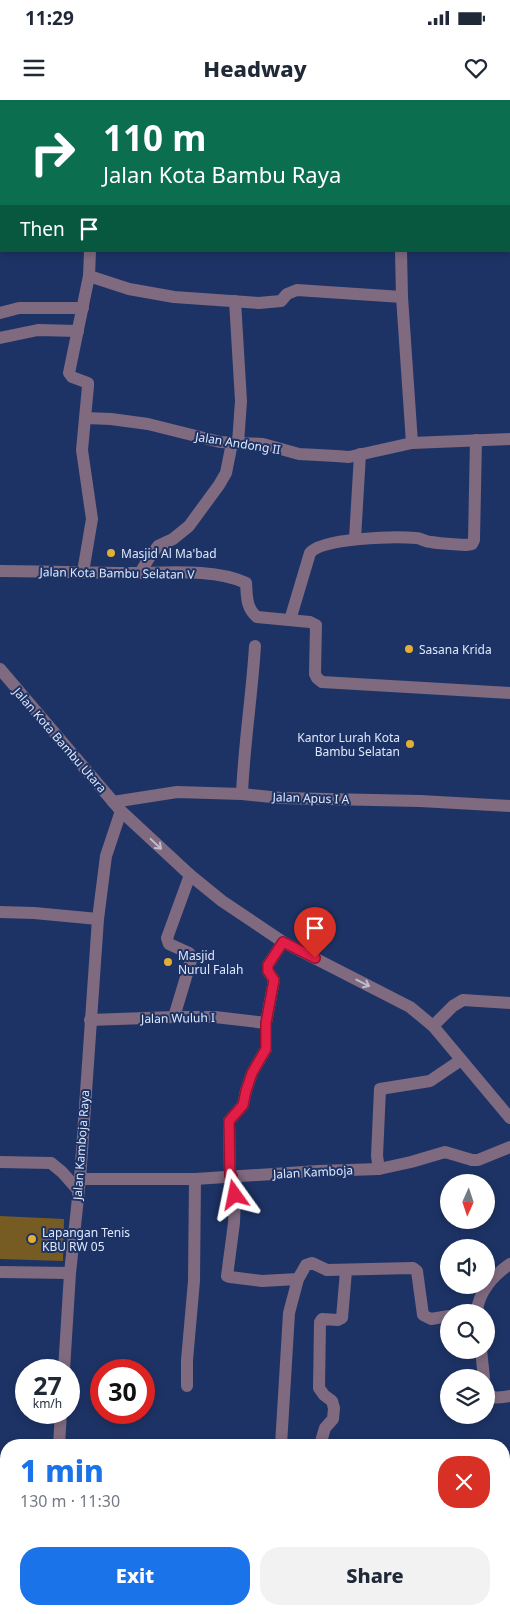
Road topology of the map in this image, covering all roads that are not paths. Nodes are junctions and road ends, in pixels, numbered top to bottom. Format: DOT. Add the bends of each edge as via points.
graph roads {
  1 [pos="90,252"];
  2 [pos="401,252"];
  3 [pos="89,276"];
  4 [pos="402,297"];
  5 [pos="235,300"];
  6 [pos="83,308"];
  7 [pos="0,314"];
  8 [pos="78,331"];
  9 [pos="0,338"];
  10 [pos="85,418"];
  11 [pos="510,439"];
  12 [pos="476,440"];
  13 [pos="234,443"];
  14 [pos="412,443"];
  15 [pos="360,454"];
  16 [pos="355,539"];
  17 [pos="0,571"];
  18 [pos="83,572"];
  19 [pos="140,573"];
  20 [pos="290,620"];
  21 [pos="255,646"];
  22 [pos="0,669"];
  23 [pos="510,693"];
  24 [pos="242,794"];
  25 [pos="117,806"];
  26 [pos="510,806"];
  27 [pos="190,875"];
  28 [pos="0,912"];
  29 [pos="98,919"];
  30 [pos="283,942"];
  31 [pos="510,1003"];
  32 [pos="174,1017"];
  33 [pos="90,1020"];
  34 [pos="266,1023"];
  35 [pos="433,1026"];
  36 [pos="462,1060"];
  37 [pos="510,1118"];
  38 [pos="510,1147"];
  39 [pos="0,1162"];
  40 [pos="378,1169"];
  41 [pos="231,1176"];
  42 [pos="195,1179"];
  43 [pos="79,1185"];
  44 [pos="510,1264"];
  45 [pos="346,1271"];
  46 [pos="0,1272"];
  47 [pos="70,1273"];
  48 [pos="298,1279"];
  49 [pos="478,1304"];
  50 [pos="440,1317"];
  51 [pos="65,1359"];
  52 [pos="187,1386"];
  53 [pos="510,1396"];
  54 [pos="495,1398"];
  55 [pos="60,1424"];
  56 [pos="59,1439"];
  57 [pos="281,1439"];
  58 [pos="322,1439"];
  1 -- 3 [label="street"];
  2 -- 4 [label="street"];
  3 -- 5 [label="street" via="129,289 174,297"];
  3 -- 6 [label="street"];
  4 -- 5 [label="street" via="297,290 281,301"];
  4 -- 14 [label="street"];
  5 -- 13 [label="street" via="241,401"];
  6 -- 7 [label="street" via="19,308"];
  6 -- 8 [label="street"];
  8 -- 9 [label="street" via="38,330"];
  8 -- 10 [label="street" via="69,373 88,383"];
  10 -- 13 [label="street, Jalan Andong II" via="148,424 204,439"];
  10 -- 18 [label="street" via="82,459 92,519"];
  11 -- 12 [label="street, Jalan Andong II"];
  12 -- 14 [label="street, Jalan Andong II"];
  12 -- 16 [label="street" via="472,544 431,542 419,538"];
  13 -- 15 [label="street, Jalan Andong II" via="263,444 300,454 349,457"];
  13 -- 19 [label="street" via="226,473 190,526 158,546"];
  14 -- 15 [label="street, Jalan Andong II"];
  15 -- 16 [label="street"];
  16 -- 20 [label="street" via="312,549"];
  17 -- 18 [label="street, Jalan Kota Bambu Selatan V"];
  18 -- 19 [label="street, Jalan Kota Bambu Selatan V"];
  19 -- 20 [label="street, Jalan Kota Bambu Selatan V" via="184,572 236,578 246,583 248,606 257,617"];
  20 -- 23 [label="street, Jalan Kota Bambu Selatan V" via="316,625 315,674 322,682"];
  21 -- 24 [label="street"];
  22 -- 25 [label="street, Jalan Kota Bambu Utara"];
  24 -- 25 [label="street, Jalan Apus I A" via="177,792"];
  24 -- 26 [label="street, Jalan Apus I A"];
  25 -- 27 [label="street, Jalan Kota Bambu Utara, one-way"];
  25 -- 29 [label="street, Jalan Kamboja Raya" via="106,856"];
  27 -- 30 [label="street, Jalan Kota Bambu Utara" via="222,902"];
  27 -- 32 [label="street" via="167,938 169,944 192,957"];
  28 -- 29 [label="street"];
  29 -- 33 [label="street, Jalan Kamboja Raya"];
  30 -- 34 [label="street" via="268,965 274,980"];
  30 -- 35 [label="street, Jalan Kota Bambu Utara, one-way" via="410,1008"];
  31 -- 35 [label="street" via="463,1000"];
  32 -- 33 [label="street, Jalan Wuluh I"];
  32 -- 34 [label="street, Jalan Wuluh I" via="215,1017"];
  33 -- 43 [label="street, Jalan Kamboja Raya"];
  34 -- 41 [label="street" via="266,1049 252,1073 243,1105 229,1121"];
  35 -- 36 [label="street, Jalan Kota Bambu Utara"];
  36 -- 37 [label="street, Jalan Kota Bambu Utara"];
  36 -- 40 [label="street" via="430,1081 380,1089"];
  38 -- 40 [label="street, Jalan Kamboja" via="478,1160 445,1152"];
  39 -- 43 [label="street" via="51,1163"];
  40 -- 41 [label="street, Jalan Kamboja"];
  41 -- 42 [label="street, Jalan Kamboja"];
  41 -- 48 [label="street" via="235,1195 234,1223 227,1276 262,1281"];
  42 -- 43 [label="street, Jalan Kamboja"];
  42 -- 52 [label="street" via="194,1281"];
  43 -- 47 [label="street, Jalan Kamboja Raya"];
  44 -- 49 [label="street" via="498,1273"];
  45 -- 48 [label="street" via="326,1270 308,1263"];
  45 -- 50 [label="street" via="413,1268 417,1271 423,1315 430,1319"];
  45 -- 58 [label="street" via="342,1318 322,1319 320,1322 319,1388 332,1401 334,1408 333,1419 325,1428"];
  46 -- 47 [label="street"];
  47 -- 51 [label="street, Jalan Kamboja Raya"];
  48 -- 57 [label="street" via="290,1313"];
  53 -- 54 [label="street"];
  55 -- 56 [label="street"];
}
